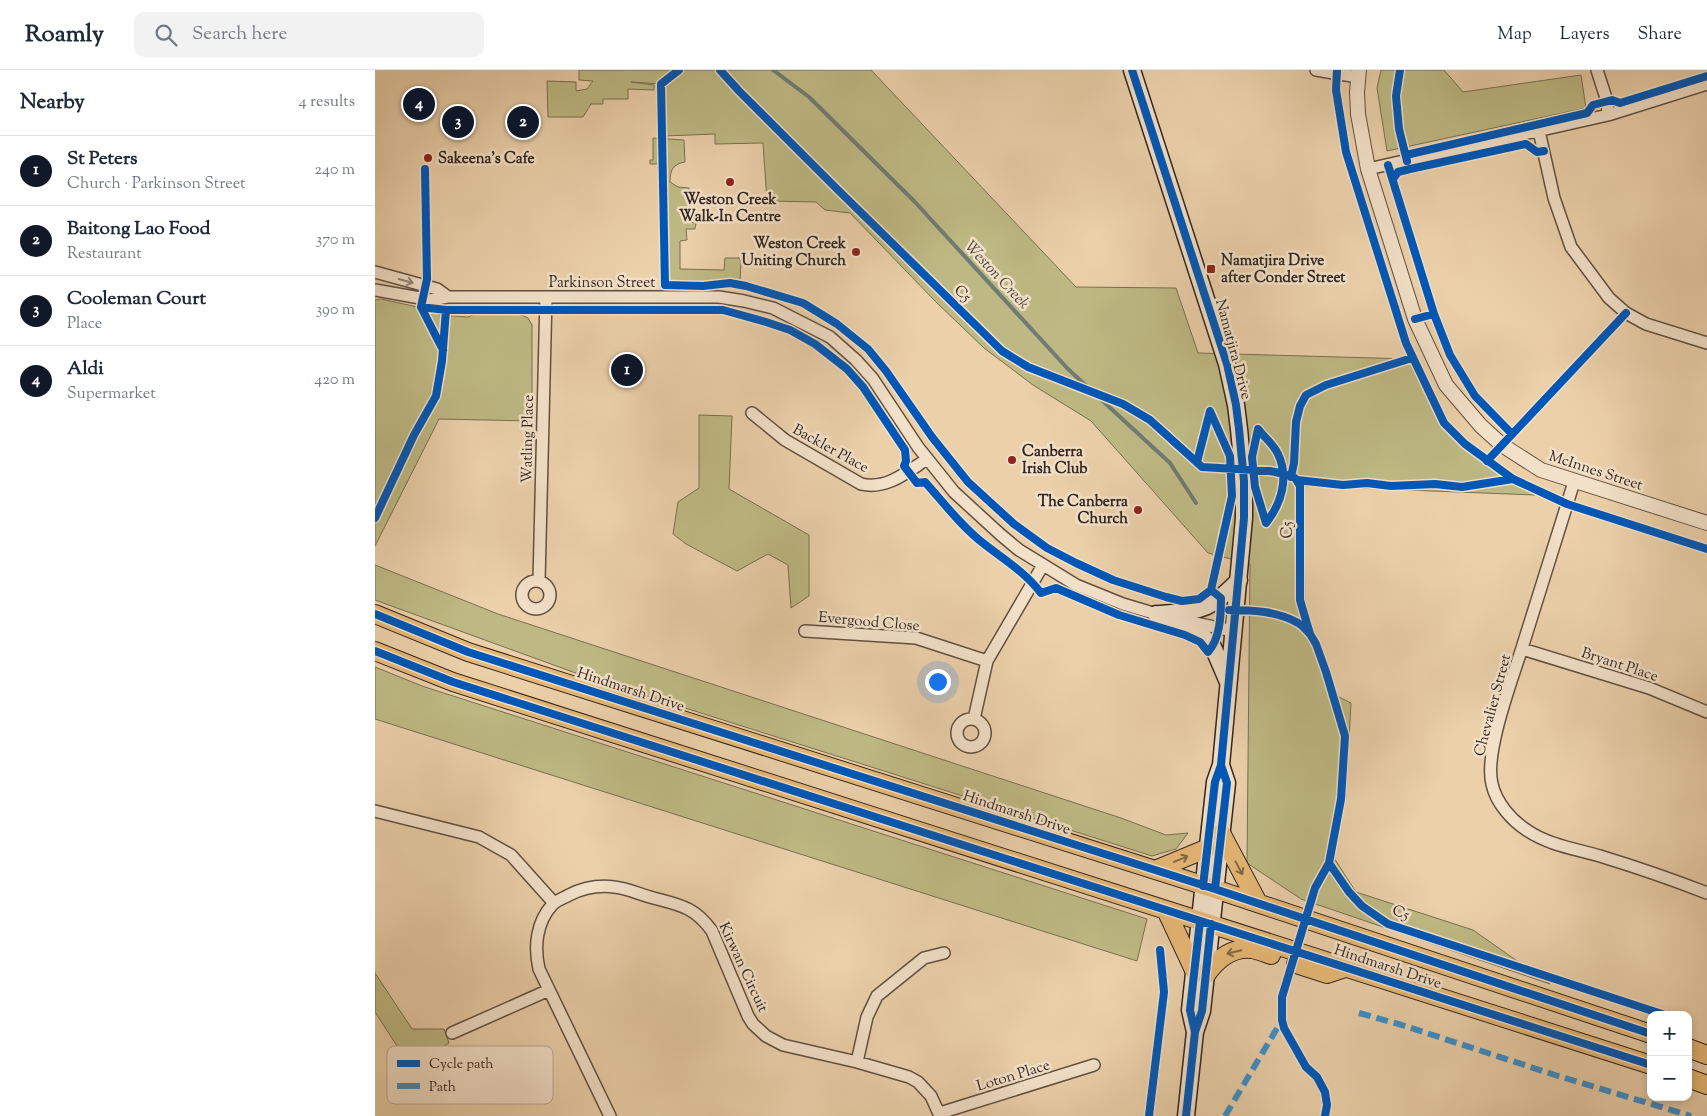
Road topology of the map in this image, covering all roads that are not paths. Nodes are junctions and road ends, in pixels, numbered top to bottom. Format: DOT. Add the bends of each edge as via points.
graph roads {
  1 [pos="1132,70"];
  2 [pos="1143,70"];
  3 [pos="1316,70"];
  4 [pos="1597,70"];
  5 [pos="1359,73"];
  6 [pos="1707,84"];
  7 [pos="1138,89"];
  8 [pos="1609,115"];
  9 [pos="1539,131"];
  10 [pos="1368,169"];
  11 [pos="375,272"];
  12 [pos="375,290"];
  13 [pos="448,297"];
  14 [pos="546,297"];
  15 [pos="1707,343"];
  16 [pos="752,412"];
  17 [pos="927,458"];
  18 [pos="1574,482"];
  19 [pos="1707,523"];
  20 [pos="1043,565"];
  21 [pos="1239,580"];
  22 [pos="539,582"];
  23 [pos="375,614"];
  24 [pos="1156,614"];
  25 [pos="805,630"];
  26 [pos="1233,631"];
  27 [pos="1522,648"];
  28 [pos="375,651"];
  29 [pos="987,661"];
  30 [pos="1229,684"];
  31 [pos="1707,712"];
  32 [pos="974,719"];
  33 [pos="1221,766"];
  34 [pos="375,811"];
  35 [pos="1221,833"];
  36 [pos="1207,848"];
  37 [pos="1155,870"];
  38 [pos="1209,887"];
  39 [pos="1707,893"];
  40 [pos="554,903"];
  41 [pos="1257,903"];
  42 [pos="1166,910"];
  43 [pos="1206,923"];
  44 [pos="944,953"];
  45 [pos="1348,967"];
  46 [pos="1200,972"];
  47 [pos="549,990"];
  48 [pos="452,1033"];
  49 [pos="1647,1033"];
  50 [pos="1692,1049"];
  51 [pos="1707,1055"];
  52 [pos="857,1062"];
  53 [pos="1094,1065"];
  54 [pos="1647,1065"];
  55 [pos="1692,1079"];
  56 [pos="1707,1085"];
  57 [pos="940,1114"];
  58 [pos="609,1116"];
  59 [pos="1186,1116"];
  1 -- 7 [label="main road, Namatjira Drive"];
  2 -- 7 [label="main road"];
  3 -- 5 [label="street"];
  4 -- 8 [label="street"];
  5 -- 10 [label="street, McInnes Street" via="1358,114"];
  6 -- 8 [label="street"];
  7 -- 21 [label="main road, Namatjira Drive" via="1227,364 1236,405 1244,481"];
  8 -- 9 [label="street"];
  9 -- 10 [label="street"];
  9 -- 15 [label="street" via="1554,198 1571,247 1609,298 1646,324"];
  10 -- 18 [label="street, McInnes Street" via="1415,319 1446,386 1502,445 1541,470"];
  11 -- 13 [label="street, Parkinson Street, one-way" via="437,289"];
  12 -- 13 [label="street, Parkinson Street" via="431,300"];
  13 -- 14 [label="street, Parkinson Street"];
  14 -- 17 [label="street, Parkinson Street" via="719,297 773,308 830,337 856,360 873,379"];
  14 -- 22 [label="street, Watling Place"];
  16 -- 17 [label="street, Backler Place" via="785,440 861,484 889,483"];
  17 -- 20 [label="street, Parkinson Street" via="954,492 1007,540"];
  18 -- 19 [label="street, McInnes Street"];
  18 -- 27 [label="street, Chevalier Street"];
  20 -- 24 [label="street, Parkinson Street" via="1076,585"];
  20 -- 29 [label="street"];
  21 -- 24 [label="main road" via="1207,608"];
  21 -- 26 [label="main road, Namatjira Drive"];
  23 -- 37 [label="main road, Hindmarsh Drive" via="467,652"];
  24 -- 26 [label="street, Parkinson Street"];
  24 -- 30 [label="main road" via="1198,631 1213,647"];
  25 -- 29 [label="street, Evergood Close" via="916,638"];
  26 -- 30 [label="main road, Namatjira Drive"];
  27 -- 31 [label="street, Bryant Place" via="1649,688"];
  27 -- 39 [label="street, Chevalier Street" via="1491,760 1492,784 1510,816 1529,831 1555,843 1654,872"];
  28 -- 42 [label="main road, Hindmarsh Drive" via="453,682"];
  29 -- 32 [label="street"];
  30 -- 33 [label="main road, Namatjira Drive"];
  33 -- 35 [label="main road, Namatjira Drive" via="1227,783"];
  33 -- 36 [label="main road, Namatjira Drive" via="1215,782"];
  34 -- 40 [label="street" via="479,837 511,855"];
  35 -- 38 [label="main road, Namatjira Drive"];
  35 -- 41 [label="main road, one-way"];
  37 -- 36 [label="main road, one-way"];
  36 -- 38 [label="main road, Namatjira Drive"];
  37 -- 38 [label="main road, Hindmarsh Drive"];
  38 -- 41 [label="main road, Hindmarsh Drive"];
  38 -- 43 [label="main road, Namatjira Drive"];
  40 -- 47 [label="street" via="542,921 536,947 539,969"];
  40 -- 52 [label="street, Kirwan Circuit" via="578,891 614,887 690,909 712,931 748,1016 759,1031 783,1044"];
  41 -- 49 [label="main road, Hindmarsh Drive"];
  42 -- 43 [label="main road, Hindmarsh Drive"];
  42 -- 46 [label="main road"];
  43 -- 45 [label="main road, Hindmarsh Drive"];
  43 -- 46 [label="main road, Namatjira Drive"];
  44 -- 52 [label="street" via="924,958 877,996 867,1017"];
  45 -- 46 [label="main road, one-way" via="1327,974 1252,949 1230,952"];
  45 -- 54 [label="main road, Hindmarsh Drive"];
  46 -- 59 [label="main road, Namatjira Drive" via="1202,1011 1195,1032"];
  47 -- 48 [label="street"];
  47 -- 58 [label="street"];
  50 -- 51 [label="main road"];
  52 -- 57 [label="street, Kirwan Circuit" via="900,1073 917,1082 931,1096"];
  53 -- 57 [label="street, Loton Place"];
  55 -- 56 [label="main road"];
}
